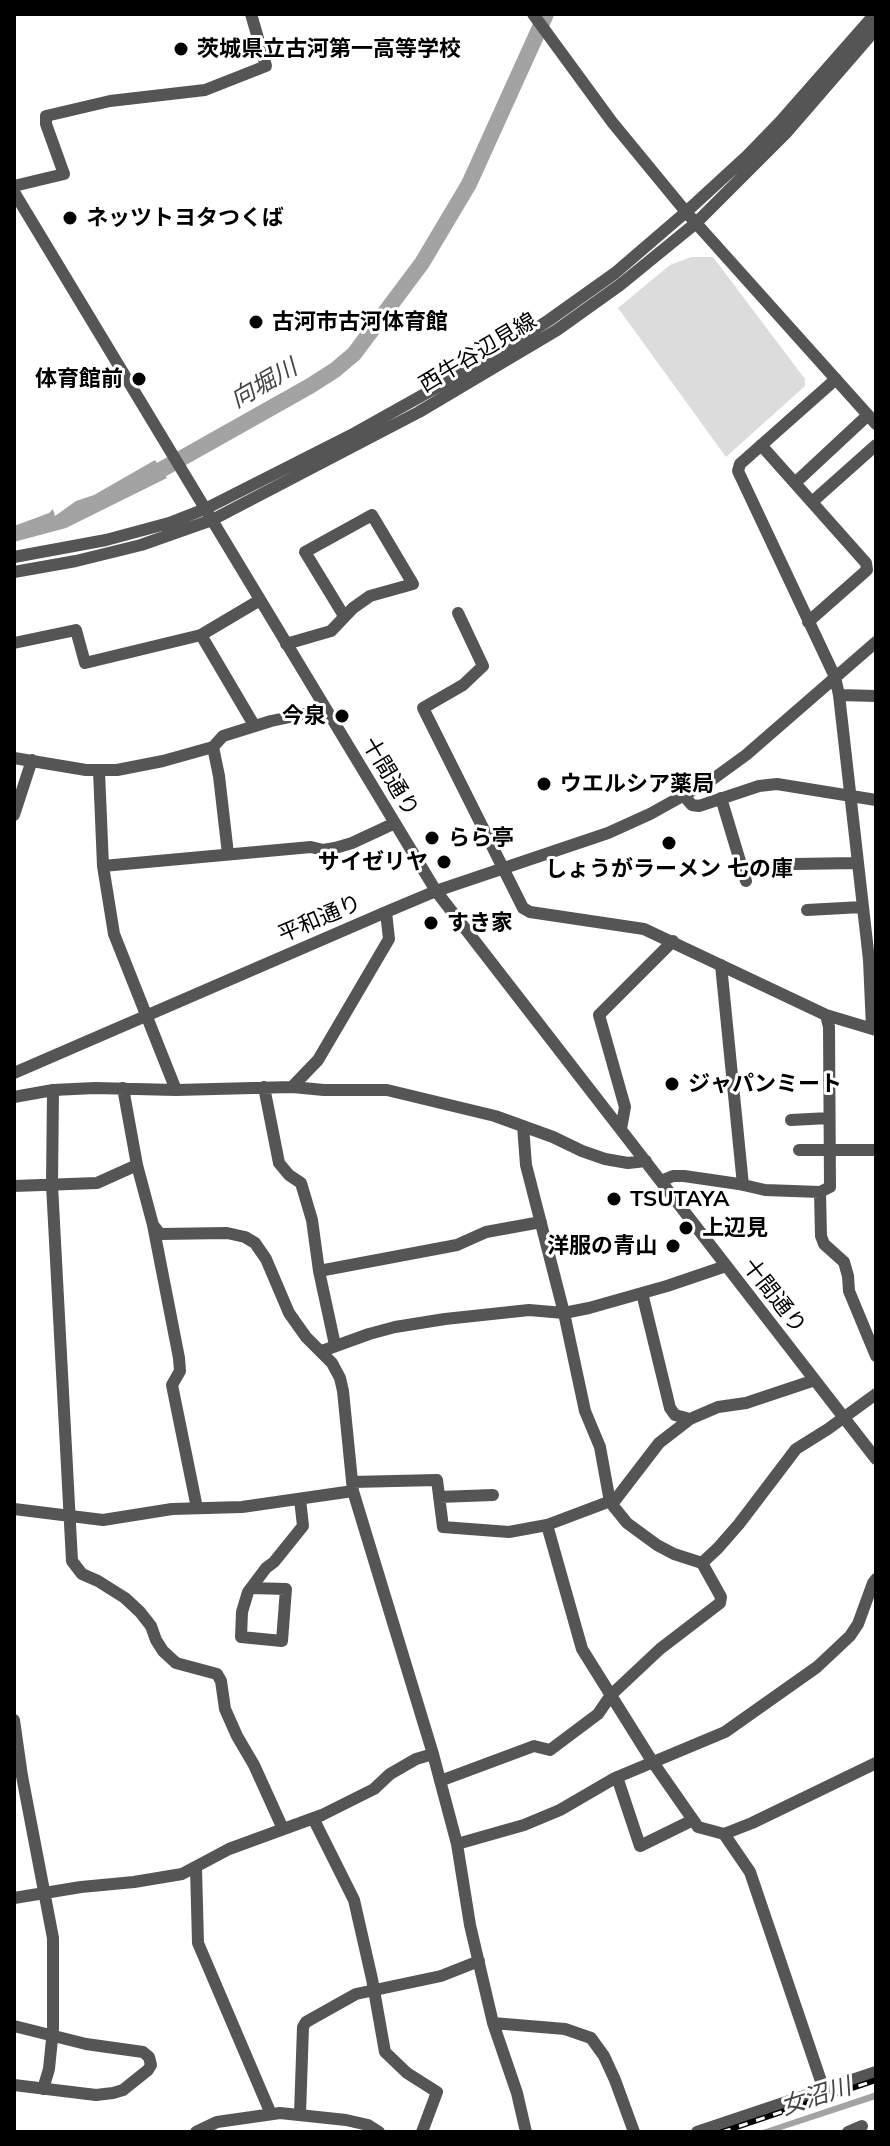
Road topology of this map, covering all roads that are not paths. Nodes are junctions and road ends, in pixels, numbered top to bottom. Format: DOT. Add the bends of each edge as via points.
graph roads {
  1 [pos="251,14"];
  2 [pos="533,14"];
  3 [pos="875,14"];
  4 [pos="871,33"];
  5 [pos="14,189"];
  6 [pos="686,212"];
  7 [pos="696,223"];
  8 [pos="836,379"];
  9 [pos="872,420"];
  10 [pos="761,445"];
  11 [pos="876,445"];
  12 [pos="795,483"];
  13 [pos="812,502"];
  14 [pos="208,515"];
  15 [pos="14,557"];
  16 [pos="14,572"];
  17 [pos="260,600"];
  18 [pos="458,613"];
  19 [pos="344,616"];
  20 [pos="808,622"];
  21 [pos="201,635"];
  22 [pos="876,642"];
  23 [pos="14,643"];
  24 [pos="286,644"];
  25 [pos="835,677"];
  26 [pos="839,695"];
  27 [pos="876,696"];
  28 [pos="324,706"];
  29 [pos="254,725"];
  30 [pos="213,747"];
  31 [pos="14,758"];
  32 [pos="32,760"];
  33 [pos="99,771"];
  34 [pos="684,796"];
  35 [pos="850,796"];
  36 [pos="721,798"];
  37 [pos="876,800"];
  38 [pos="14,815"];
  39 [pos="395,823"];
  40 [pos="228,854"];
  41 [pos="857,863"];
  42 [pos="794,864"];
  43 [pos="103,866"];
  44 [pos="504,868"];
  45 [pos="746,881"];
  46 [pos="436,891"];
  47 [pos="862,907"];
  48 [pos="807,910"];
  49 [pos="386,912"];
  50 [pos="673,941"];
  51 [pos="872,960"];
  52 [pos="721,965"];
  53 [pos="147,1015"];
  54 [pos="826,1015"];
  55 [pos="874,1029"];
  56 [pos="14,1073"];
  57 [pos="264,1087"];
  58 [pos="292,1087"];
  59 [pos="123,1088"];
  60 [pos="53,1090"];
  61 [pos="176,1090"];
  62 [pos="14,1097"];
  63 [pos="829,1118"];
  64 [pos="791,1120"];
  65 [pos="523,1126"];
  66 [pos="621,1129"];
  67 [pos="799,1150"];
  68 [pos="829,1150"];
  69 [pos="876,1150"];
  70 [pos="646,1161"];
  71 [pos="137,1165"];
  72 [pos="661,1181"];
  73 [pos="52,1185"];
  74 [pos="743,1185"];
  75 [pos="14,1186"];
  76 [pos="820,1192"];
  77 [pos="541,1222"];
  78 [pos="153,1225"];
  79 [pos="726,1266"];
  80 [pos="319,1271"];
  81 [pos="642,1293"];
  82 [pos="564,1313"];
  83 [pos="335,1345"];
  84 [pos="322,1351"];
  85 [pos="876,1356"];
  86 [pos="815,1380"];
  87 [pos="876,1394"];
  88 [pos="843,1417"];
  89 [pos="690,1419"];
  90 [pos="876,1459"];
  91 [pos="353,1487"];
  92 [pos="493,1495"];
  93 [pos="439,1497"];
  94 [pos="300,1499"];
  95 [pos="610,1502"];
  96 [pos="197,1508"];
  97 [pos="14,1509"];
  98 [pos="69,1516"];
  99 [pos="547,1525"];
  100 [pos="702,1563"];
  101 [pos="876,1579"];
  102 [pos="251,1588"];
  103 [pos="611,1695"];
  104 [pos="14,1720"];
  105 [pos="433,1754"];
  106 [pos="652,1761"];
  107 [pos="876,1763"];
  108 [pos="617,1777"];
  109 [pos="440,1781"];
  110 [pos="313,1818"];
  111 [pos="693,1820"];
  112 [pos="283,1829"];
  113 [pos="724,1834"];
  114 [pos="457,1844"];
  115 [pos="196,1868"];
  116 [pos="44,1892"];
  117 [pos="14,1898"];
  118 [pos="479,1961"];
  119 [pos="374,1989"];
  120 [pos="493,2023"];
  121 [pos="14,2026"];
  122 [pos="53,2035"];
  123 [pos="876,2072"];
  124 [pos="14,2085"];
  125 [pos="43,2089"];
  126 [pos="824,2090"];
  127 [pos="271,2114"];
  128 [pos="300,2114"];
  129 [pos="862,2126"];
  130 [pos="196,2132"];
  131 [pos="379,2132"];
  132 [pos="422,2132"];
  133 [pos="526,2132"];
  134 [pos="634,2132"];
  135 [pos="697,2132"];
  136 [pos="848,2132"];
  1 -- 5 [label="street" via="266,66 205,90 110,101 46,116 64,174"];
  2 -- 6 [label="street"];
  3 -- 4 [label="street, 西牛谷辺見線"];
  4 -- 6 [label="street, 西牛谷辺見線"];
  4 -- 7 [label="street, 西牛谷辺見線" via="786,133"];
  5 -- 14 [label="street, 十間通り"];
  6 -- 7 [label="street"];
  6 -- 14 [label="street, 西牛谷辺見線" via="615,273 498,353"];
  7 -- 8 [label="street"];
  7 -- 14 [label="street, 西牛谷辺見線" via="544,338 419,412"];
  8 -- 9 [label="street"];
  8 -- 10 [label="street"];
  9 -- 12 [label="street"];
  10 -- 12 [label="street"];
  10 -- 20 [label="street" via="738,471"];
  11 -- 13 [label="street"];
  12 -- 13 [label="street"];
  13 -- 20 [label="street" via="867,570"];
  14 -- 15 [label="street, 西牛谷辺見線"];
  14 -- 16 [label="street, 西牛谷辺見線" via="141,545"];
  14 -- 17 [label="street, 十間通り"];
  17 -- 21 [label="street"];
  17 -- 24 [label="street, 十間通り"];
  18 -- 44 [label="street" via="483,666 463,685 423,708"];
  19 -- 19 [label="street" via="370,596 413,584 372,515 305,552"];
  19 -- 24 [label="street" via="331,631"];
  20 -- 25 [label="street"];
  21 -- 23 [label="street" via="85,663 76,630"];
  21 -- 29 [label="street"];
  22 -- 25 [label="street, 平和通り"];
  24 -- 28 [label="street, 十間通り"];
  25 -- 26 [label="street"];
  25 -- 34 [label="street, 平和通り" via="746,755"];
  26 -- 27 [label="street"];
  26 -- 35 [label="street"];
  28 -- 29 [label="street"];
  28 -- 39 [label="street, 十間通り"];
  29 -- 30 [label="street" via="223,736"];
  30 -- 33 [label="street"];
  30 -- 40 [label="street"];
  31 -- 32 [label="street"];
  32 -- 33 [label="street"];
  32 -- 38 [label="street"];
  33 -- 43 [label="street"];
  34 -- 36 [label="street" via="699,806"];
  34 -- 44 [label="street, 平和通り" via="608,833"];
  35 -- 36 [label="street" via="767,784"];
  35 -- 37 [label="street"];
  35 -- 41 [label="street"];
  36 -- 45 [label="street"];
  39 -- 40 [label="street" via="335,848"];
  39 -- 46 [label="street, 十間通り"];
  40 -- 43 [label="street"];
  41 -- 42 [label="street"];
  41 -- 47 [label="street"];
  43 -- 53 [label="street" via="114,934"];
  44 -- 46 [label="street, 平和通り"];
  44 -- 50 [label="street" via="530,912 644,929"];
  46 -- 49 [label="street, 平和通り"];
  46 -- 66 [label="street, 十間通り"];
  47 -- 48 [label="street"];
  47 -- 51 [label="street"];
  49 -- 53 [label="street, 平和通り"];
  49 -- 58 [label="street" via="389,939 318,1060"];
  50 -- 52 [label="street"];
  50 -- 66 [label="street" via="599,1015 625,1107"];
  51 -- 55 [label="street"];
  52 -- 54 [label="street"];
  52 -- 74 [label="street"];
  53 -- 56 [label="street, 平和通り"];
  53 -- 61 [label="street"];
  54 -- 55 [label="street"];
  54 -- 63 [label="street"];
  57 -- 58 [label="street"];
  57 -- 61 [label="street"];
  57 -- 80 [label="street" via="279,1163 301,1183"];
  58 -- 65 [label="street" via="387,1090"];
  59 -- 60 [label="street"];
  59 -- 61 [label="street"];
  59 -- 71 [label="street"];
  60 -- 62 [label="street"];
  60 -- 73 [label="street"];
  63 -- 64 [label="street"];
  63 -- 68 [label="street"];
  65 -- 70 [label="street" via="605,1159"];
  65 -- 77 [label="street" via="526,1165"];
  66 -- 70 [label="street, 十間通り"];
  67 -- 68 [label="street"];
  68 -- 69 [label="street"];
  68 -- 76 [label="street" via="830,1187"];
  70 -- 72 [label="street, 十間通り"];
  71 -- 73 [label="street" via="97,1183"];
  71 -- 78 [label="street"];
  72 -- 74 [label="street" via="684,1176"];
  72 -- 79 [label="street, 十間通り"];
  73 -- 75 [label="street"];
  73 -- 98 [label="street"];
  74 -- 76 [label="street"];
  76 -- 85 [label="street" via="821,1236 844,1262 849,1291"];
  77 -- 80 [label="street" via="486,1232 457,1245"];
  77 -- 82 [label="street"];
  78 -- 84 [label="street" via="160,1234 227,1233 255,1243 289,1313"];
  78 -- 96 [label="street" via="179,1358 180,1371 172,1385"];
  79 -- 81 [label="street"];
  79 -- 86 [label="street, 十間通り"];
  80 -- 83 [label="street"];
  81 -- 82 [label="street"];
  81 -- 89 [label="street" via="670,1408"];
  82 -- 83 [label="street" via="529,1310 445,1319"];
  82 -- 95 [label="street"];
  83 -- 84 [label="street"];
  84 -- 91 [label="street" via="337,1370 343,1391"];
  86 -- 88 [label="street, 十間通り"];
  86 -- 89 [label="street"];
  87 -- 88 [label="street"];
  88 -- 90 [label="street, 十間通り"];
  88 -- 100 [label="street" via="796,1449"];
  89 -- 95 [label="street" via="659,1443"];
  91 -- 93 [label="street" via="437,1480"];
  91 -- 94 [label="street"];
  91 -- 105 [label="street"];
  92 -- 93 [label="street"];
  93 -- 99 [label="street" via="443,1527 509,1532"];
  94 -- 96 [label="street"];
  94 -- 102 [label="street" via="303,1526"];
  95 -- 99 [label="street"];
  95 -- 100 [label="street" via="627,1523 657,1545"];
  96 -- 98 [label="street" via="103,1520"];
  97 -- 98 [label="street"];
  98 -- 112 [label="street" via="72,1561 82,1574 140,1612 176,1663 217,1674 225,1709"];
  99 -- 103 [label="street" via="582,1649"];
  100 -- 103 [label="street" via="720,1603"];
  101 -- 106 [label="street" via="850,1636 817,1667 725,1732"];
  102 -- 102 [label="street" via="242,1612 241,1637 282,1641 286,1589"];
  103 -- 106 [label="street"];
  103 -- 109 [label="street" via="598,1714 550,1750 534,1746"];
  104 -- 116 [label="street"];
  105 -- 109 [label="street"];
  105 -- 110 [label="street"];
  106 -- 108 [label="street"];
  106 -- 111 [label="street"];
  107 -- 113 [label="street"];
  108 -- 111 [label="street" via="640,1846"];
  108 -- 114 [label="street" via="560,1810"];
  109 -- 114 [label="street"];
  110 -- 112 [label="street"];
  110 -- 119 [label="street" via="354,1900"];
  111 -- 113 [label="street" via="698,1827"];
  112 -- 115 [label="street"];
  113 -- 126 [label="street" via="750,1872"];
  114 -- 118 [label="street"];
  115 -- 116 [label="street" via="159,1879"];
  115 -- 127 [label="street" via="198,1943"];
  116 -- 117 [label="street"];
  116 -- 122 [label="street" via="53,1938"];
  118 -- 119 [label="street" via="441,1976"];
  118 -- 120 [label="street"];
  119 -- 128 [label="street" via="356,1994 303,2027"];
  119 -- 132 [label="street" via="385,2052 437,2092"];
  120 -- 133 [label="street"];
  120 -- 134 [label="street" via="565,2029 591,2038 615,2080"];
  121 -- 122 [label="street"];
  122 -- 125 [label="street"];
  122 -- 125 [label="street" via="143,2052 151,2065 113,2093"];
  123 -- 126 [label="street"];
  124 -- 125 [label="street"];
  126 -- 135 [label="street"];
  127 -- 128 [label="street"];
  127 -- 130 [label="street" via="217,2122"];
  128 -- 131 [label="street" via="368,2125"];
  129 -- 136 [label="street"];
}
